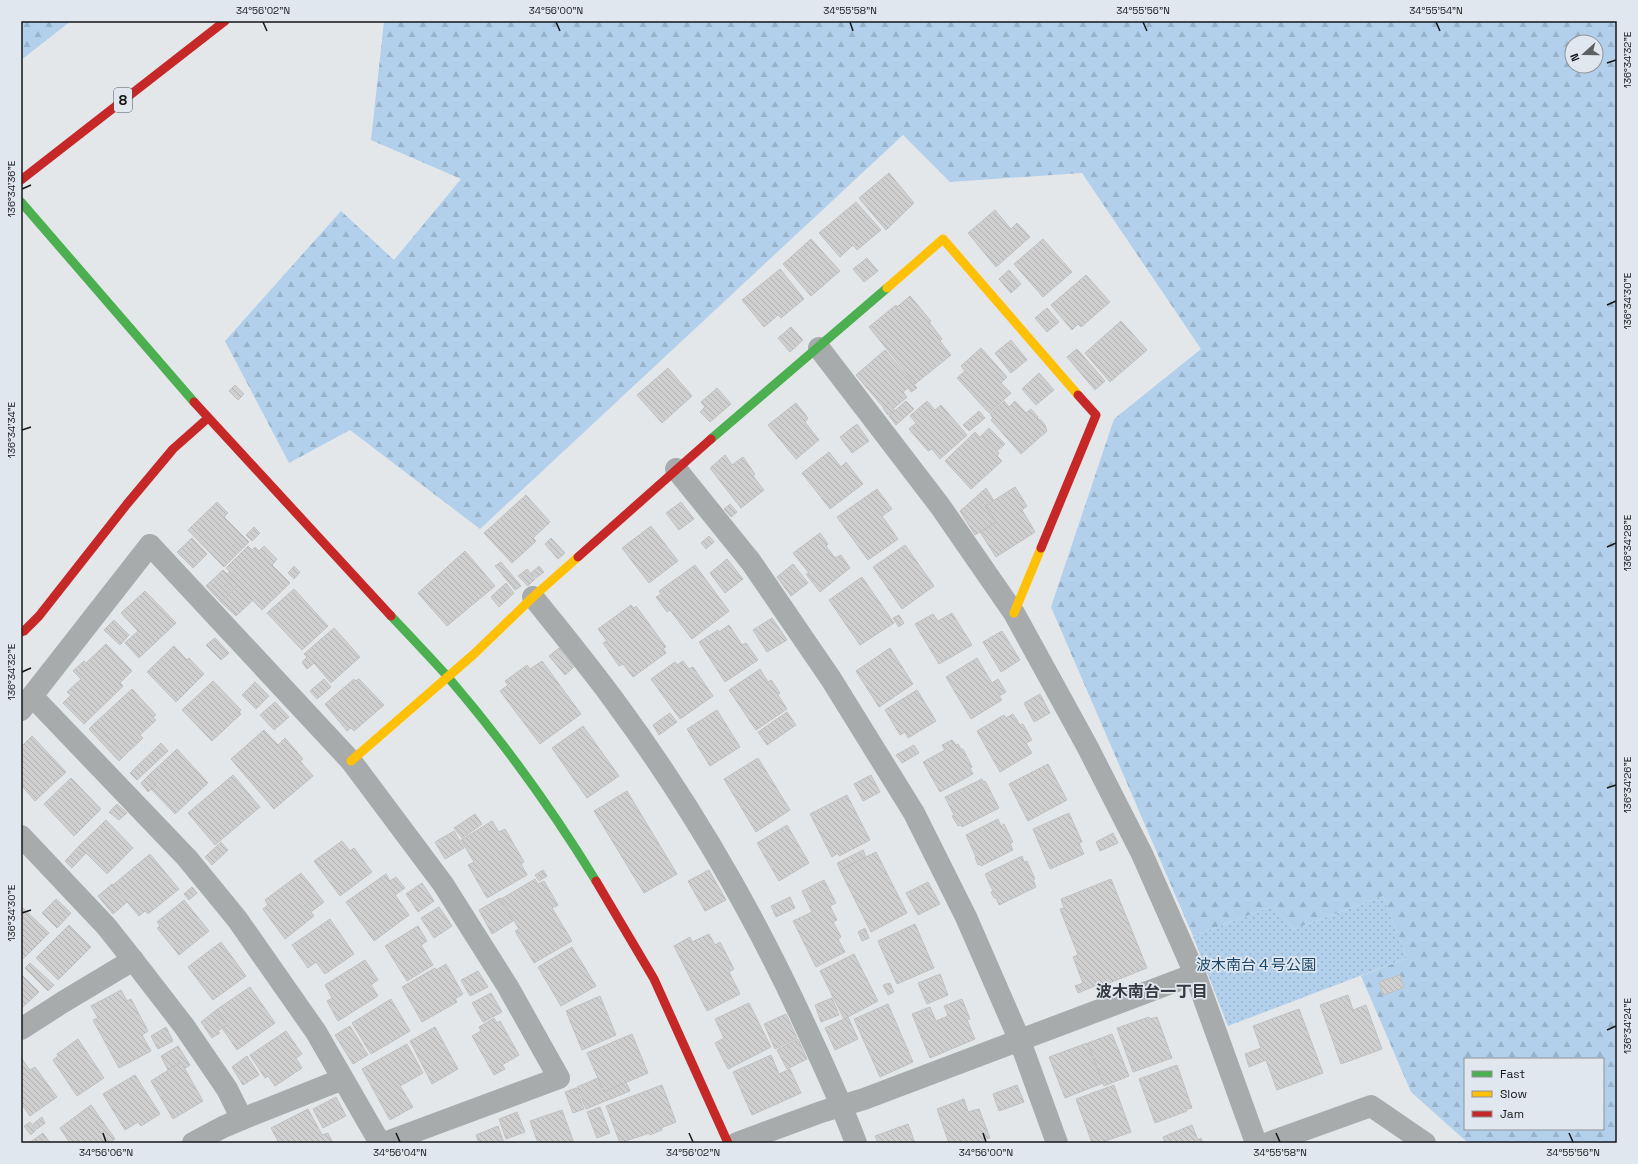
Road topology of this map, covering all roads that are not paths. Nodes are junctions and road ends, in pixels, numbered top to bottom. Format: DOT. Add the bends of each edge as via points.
graph roads {
  1 [pos="225,21"];
  2 [pos="21,180"];
  3 [pos="21,202"];
  4 [pos="819,348"];
  5 [pos="208,418"];
  6 [pos="676,469"];
  7 [pos="533,597"];
  8 [pos="1014,613"];
  9 [pos="21,632"];
  10 [pos="447,676"];
  11 [pos="27,703"];
  12 [pos="351,761"];
  13 [pos="21,836"];
  14 [pos="133,960"];
  15 [pos="1195,974"];
  16 [pos="21,1030"];
  17 [pos="1020,1040"];
  18 [pos="343,1079"];
  19 [pos="842,1105"];
  20 [pos="242,1119"];
  21 [pos="193,1143"];
  22 [pos="380,1143"];
  23 [pos="384,1143"];
  24 [pos="728,1143"];
  25 [pos="737,1143"];
  26 [pos="856,1143"];
  27 [pos="1057,1143"];
  28 [pos="1256,1143"];
  29 [pos="1268,1143"];
  30 [pos="1426,1143"];
  1 -- 2 [label="street, 8"];
  3 -- 5 [label="street"];
  4 -- 6 [label="street"];
  4 -- 8 [label="street" via="940,506"];
  4 -- 8 [label="street" via="943,239 1096,415"];
  5 -- 9 [label="street" via="173,449 126,504 39,616"];
  5 -- 10 [label="street"];
  6 -- 7 [label="street"];
  6 -- 17 [label="street" via="751,562 831,679 914,813 966,917"];
  7 -- 10 [label="street" via="474,654"];
  7 -- 19 [label="street" via="616,703 678,791 716,852 788,986"];
  8 -- 15 [label="street" via="1087,746 1142,854"];
  10 -- 12 [label="street"];
  10 -- 24 [label="street" via="510,754 567,834 619,918 654,979"];
  11 -- 12 [label="street" via="150,545"];
  11 -- 18 [label="street" via="187,858 237,919 307,1019"];
  12 -- 23 [label="street" via="443,884 508,987 559,1078"];
  13 -- 14 [label="street" via="106,926"];
  14 -- 16 [label="street"];
  14 -- 20 [label="street" via="184,1026 223,1083"];
  15 -- 17 [label="street"];
  15 -- 28 [label="street"];
  17 -- 19 [label="street"];
  17 -- 27 [label="street"];
  18 -- 20 [label="street"];
  18 -- 22 [label="street"];
  19 -- 25 [label="street"];
  19 -- 26 [label="street"];
  20 -- 21 [label="street"];
  29 -- 30 [label="street" via="1371,1106"];
}
